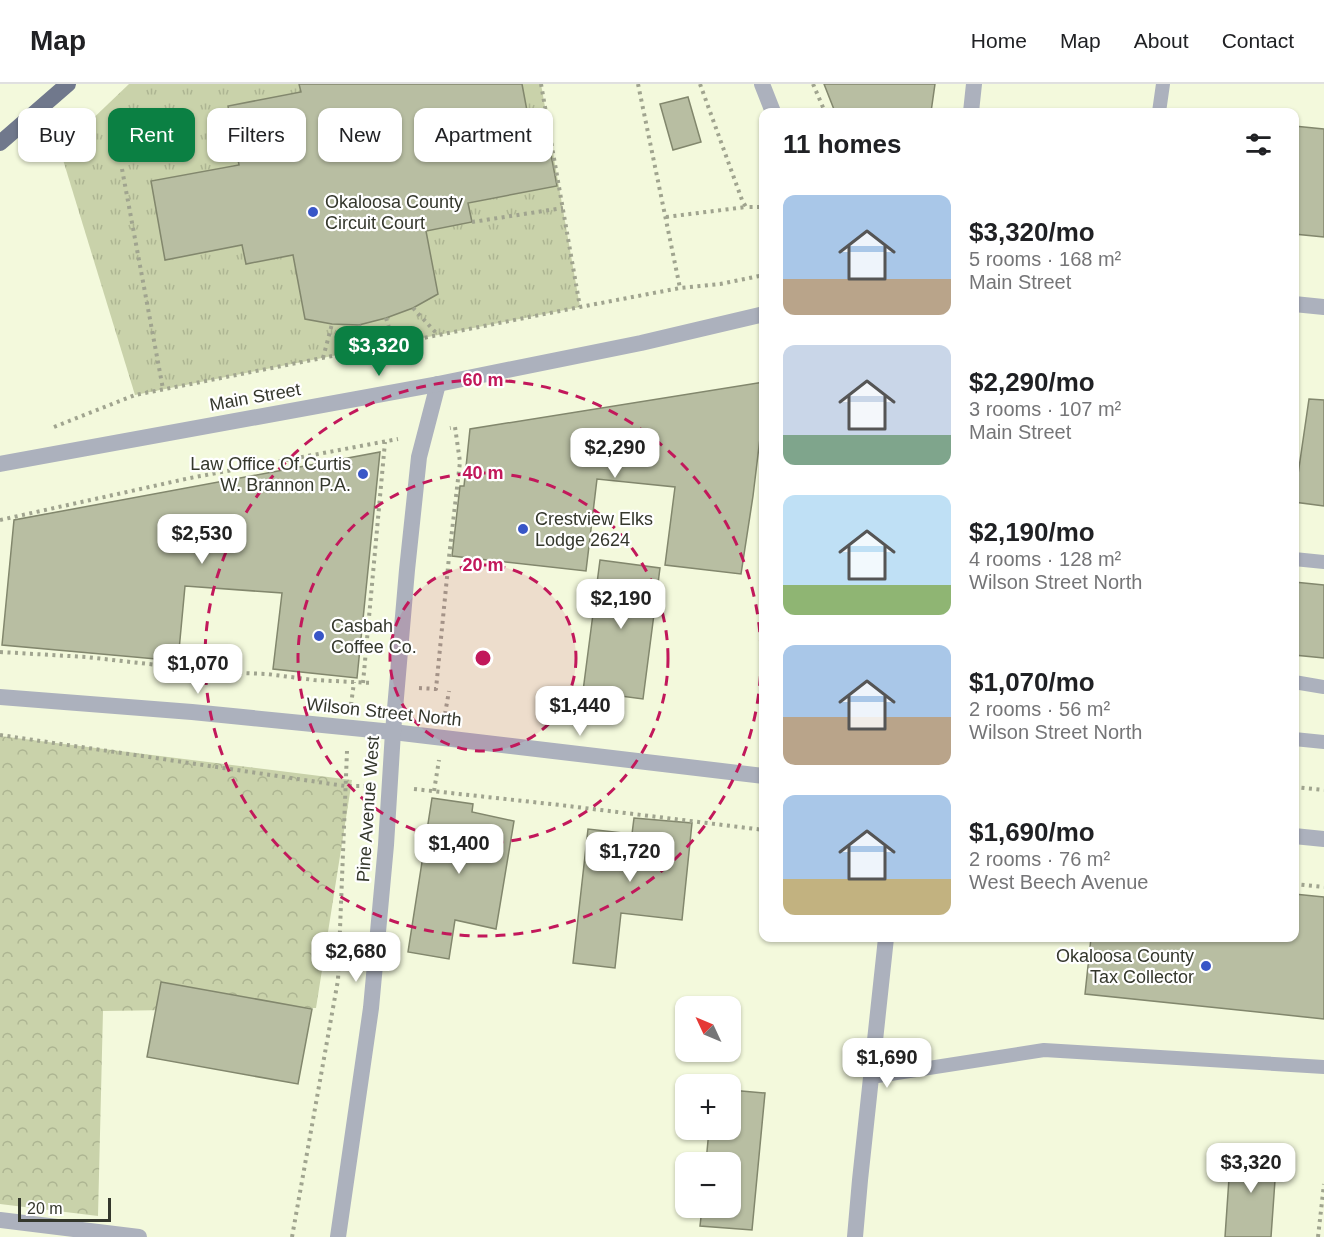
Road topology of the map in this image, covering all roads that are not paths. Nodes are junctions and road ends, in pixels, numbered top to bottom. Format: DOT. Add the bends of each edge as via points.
graph roads {
  1 [pos="68,84"];
  2 [pos="762,84"];
  3 [pos="974,84"];
  4 [pos="1163,84"];
  5 [pos="771,108"];
  6 [pos="971,108"];
  7 [pos="1160,108"];
  8 [pos="0,142"];
  9 [pos="1299,304"];
  10 [pos="1324,307"];
  11 [pos="759,316"];
  12 [pos="438,384"];
  13 [pos="0,464"];
  14 [pos="1299,560"];
  15 [pos="1324,562"];
  16 [pos="1299,683"];
  17 [pos="1324,687"];
  18 [pos="0,697"];
  19 [pos="393,732"];
  20 [pos="1299,740"];
  21 [pos="1324,742"];
  22 [pos="759,775"];
  23 [pos="1299,836"];
  24 [pos="1324,839"];
  25 [pos="886,942"];
  26 [pos="1324,1067"];
  27 [pos="871,1077"];
  28 [pos="0,1220"];
  29 [pos="139,1237"];
  30 [pos="338,1237"];
  31 [pos="855,1237"];
  1 -- 8 [label="main road"];
  2 -- 5 [label="street"];
  3 -- 6 [label="street"];
  4 -- 7 [label="lane"];
  9 -- 10 [label="street"];
  11 -- 12 [label="street, Main Street"];
  12 -- 13 [label="street, Main Street"];
  12 -- 19 [label="street, Pine Avenue West" via="419,457"];
  14 -- 15 [label="lane"];
  16 -- 17 [label="lane"];
  18 -- 19 [label="street, Wilson Street North"];
  19 -- 22 [label="street, Wilson Street North"];
  19 -- 30 [label="street, Pine Avenue West" via="371,1008"];
  20 -- 21 [label="lane"];
  23 -- 24 [label="street"];
  25 -- 27 [label="street"];
  26 -- 27 [label="lane" via="1044,1050"];
  27 -- 31 [label="street"];
  28 -- 29 [label="street"];
}
